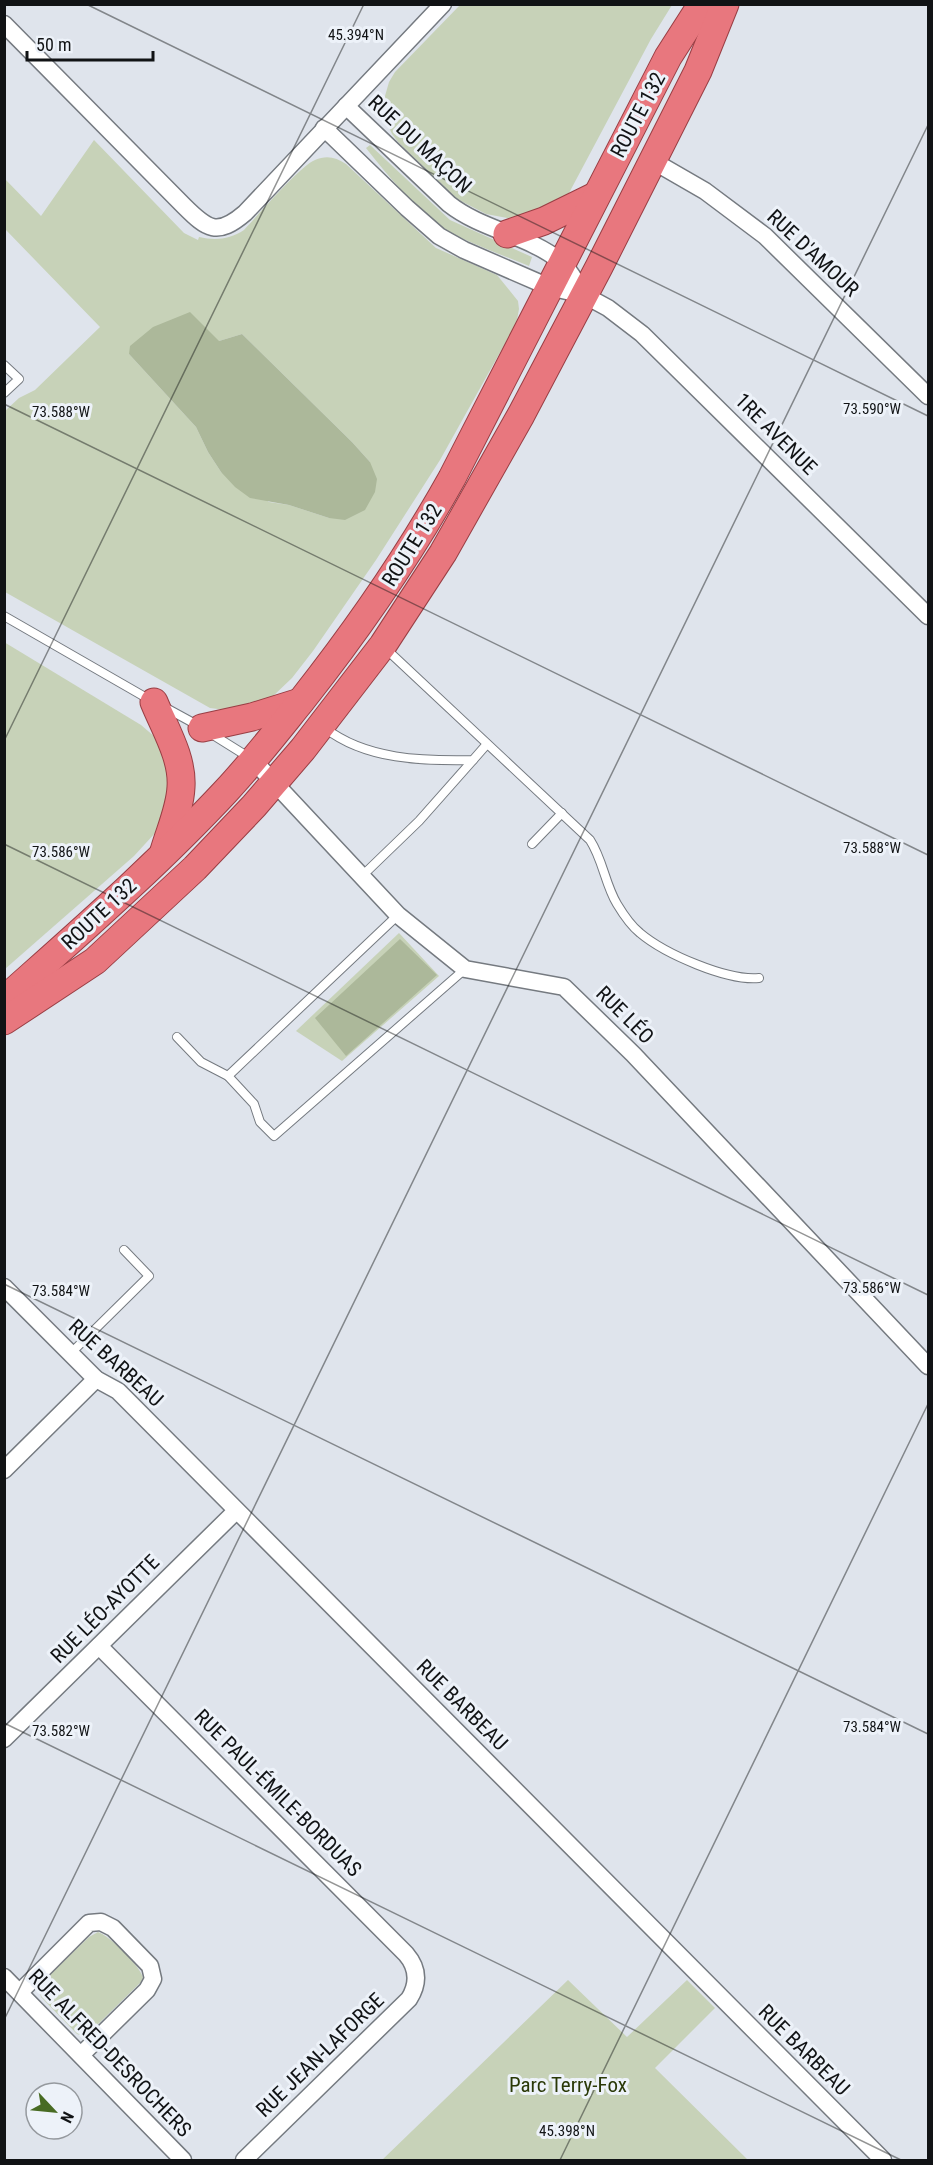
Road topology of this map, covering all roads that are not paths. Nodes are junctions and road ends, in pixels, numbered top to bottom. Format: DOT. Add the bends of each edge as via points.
graph roads {
  1 [pos="443,4"];
  2 [pos="702,4"];
  3 [pos="725,4"];
  4 [pos="4,24"];
  5 [pos="346,106"];
  6 [pos="324,128"];
  7 [pos="653,161"];
  8 [pos="595,196"];
  9 [pos="507,234"];
  10 [pos="562,262"];
  11 [pos="549,287"];
  12 [pos="584,295"];
  13 [pos="4,364"];
  14 [pos="4,393"];
  15 [pos="928,396"];
  16 [pos="4,616"];
  17 [pos="928,616"];
  18 [pos="383,645"];
  19 [pos="154,702"];
  20 [pos="300,702"];
  21 [pos="322,726"];
  22 [pos="202,728"];
  23 [pos="487,744"];
  24 [pos="473,759"];
  25 [pos="253,760"];
  26 [pos="274,783"];
  27 [pos="562,813"];
  28 [pos="532,844"];
  29 [pos="163,855"];
  30 [pos="362,876"];
  31 [pos="398,915"];
  32 [pos="465,969"];
  33 [pos="759,978"];
  34 [pos="4,1000"];
  35 [pos="4,1021"];
  36 [pos="177,1037"];
  37 [pos="228,1076"];
  38 [pos="124,1250"];
  39 [pos="4,1287"];
  40 [pos="71,1353"];
  41 [pos="928,1366"];
  42 [pos="96,1379"];
  43 [pos="4,1470"];
  44 [pos="236,1511"];
  45 [pos="99,1646"];
  46 [pos="4,1739"];
  47 [pos="417,1976"];
  48 [pos="4,1977"];
  49 [pos="20,1992"];
  50 [pos="81,2055"];
  51 [pos="183,2160"];
  52 [pos="244,2160"];
  53 [pos="883,2160"];
  1 -- 5 [label="street"];
  2 -- 8 [label="highway, ROUTE 132" via="668,57"];
  3 -- 7 [label="highway, ROUTE 132" via="698,71"];
  4 -- 6 [label="street, RUE DU MAÇON" via="208,228 229,225 244,213"];
  5 -- 6 [label="street, RUE DU MAÇON"];
  5 -- 9 [label="street, RUE DU MAÇON" via="449,204 467,217"];
  6 -- 11 [label="street" via="439,236"];
  7 -- 12 [label="highway, ROUTE 132"];
  7 -- 15 [label="street, RUE D'AMOUR" via="705,191 765,236"];
  8 -- 9 [label="highway"];
  8 -- 10 [label="highway, ROUTE 132"];
  9 -- 10 [label="street, RUE DU MAÇON"];
  10 -- 11 [label="highway, ROUTE 132"];
  10 -- 12 [label="street, RUE DU MAÇON"];
  11 -- 12 [label="street"];
  11 -- 20 [label="highway, ROUTE 132" via="422,530 369,612"];
  12 -- 17 [label="street, 1RE AVENUE" via="642,334"];
  12 -- 18 [label="highway, ROUTE 132" via="443,553"];
  13 -- 14 [label="lane" via="19,379"];
  16 -- 19 [label="lane"];
  18 -- 21 [label="highway, ROUTE 132"];
  18 -- 23 [label="lane"];
  19 -- 22 [label="lane"];
  19 -- 29 [label="highway" via="178,759 181,776 178,807"];
  20 -- 22 [label="highway"];
  20 -- 25 [label="highway, ROUTE 132"];
  21 -- 24 [label="lane" via="348,742 380,753 434,761"];
  21 -- 26 [label="highway, ROUTE 132"];
  22 -- 25 [label="lane"];
  23 -- 24 [label="lane"];
  23 -- 27 [label="lane"];
  24 -- 30 [label="lane" via="413,828"];
  25 -- 26 [label="street, RUE LÉO"];
  25 -- 29 [label="highway, ROUTE 132"];
  26 -- 30 [label="street, RUE LÉO"];
  26 -- 35 [label="highway, ROUTE 132" via="203,860 95,961"];
  27 -- 28 [label="lane"];
  27 -- 33 [label="lane" via="591,840 616,901 639,933 699,965 747,979"];
  29 -- 34 [label="highway, ROUTE 132"];
  30 -- 31 [label="street, RUE LÉO"];
  31 -- 32 [label="street, RUE LÉO"];
  31 -- 37 [label="lane"];
  32 -- 37 [label="lane" via="274,1136 260,1122 254,1104"];
  32 -- 41 [label="street, RUE LÉO" via="564,987 633,1054"];
  36 -- 37 [label="lane" via="201,1062"];
  38 -- 40 [label="lane" via="149,1276"];
  39 -- 40 [label="street, RUE BARBEAU"];
  40 -- 42 [label="street, RUE BARBEAU"];
  42 -- 43 [label="street"];
  42 -- 44 [label="street, RUE BARBEAU" via="118,1391"];
  44 -- 45 [label="street, RUE LÉO-AYOTTE"];
  44 -- 53 [label="street, RUE BARBEAU"];
  45 -- 46 [label="street, RUE LÉO-AYOTTE"];
  45 -- 47 [label="street, RUE PAUL-ÉMILE-BORDUAS" via="412,1960"];
  47 -- 52 [label="street, RUE JEAN-LAFORGE" via="409,1999"];
  48 -- 49 [label="street, RUE ALFRED-DESROCHERS"];
  49 -- 50 [label="street, RUE ALFRED-DESROCHERS"];
  49 -- 50 [label="street" via="89,1923 101,1922 113,1928 150,1966 153,1979 147,1990"];
  50 -- 51 [label="street, RUE ALFRED-DESROCHERS"];
}
